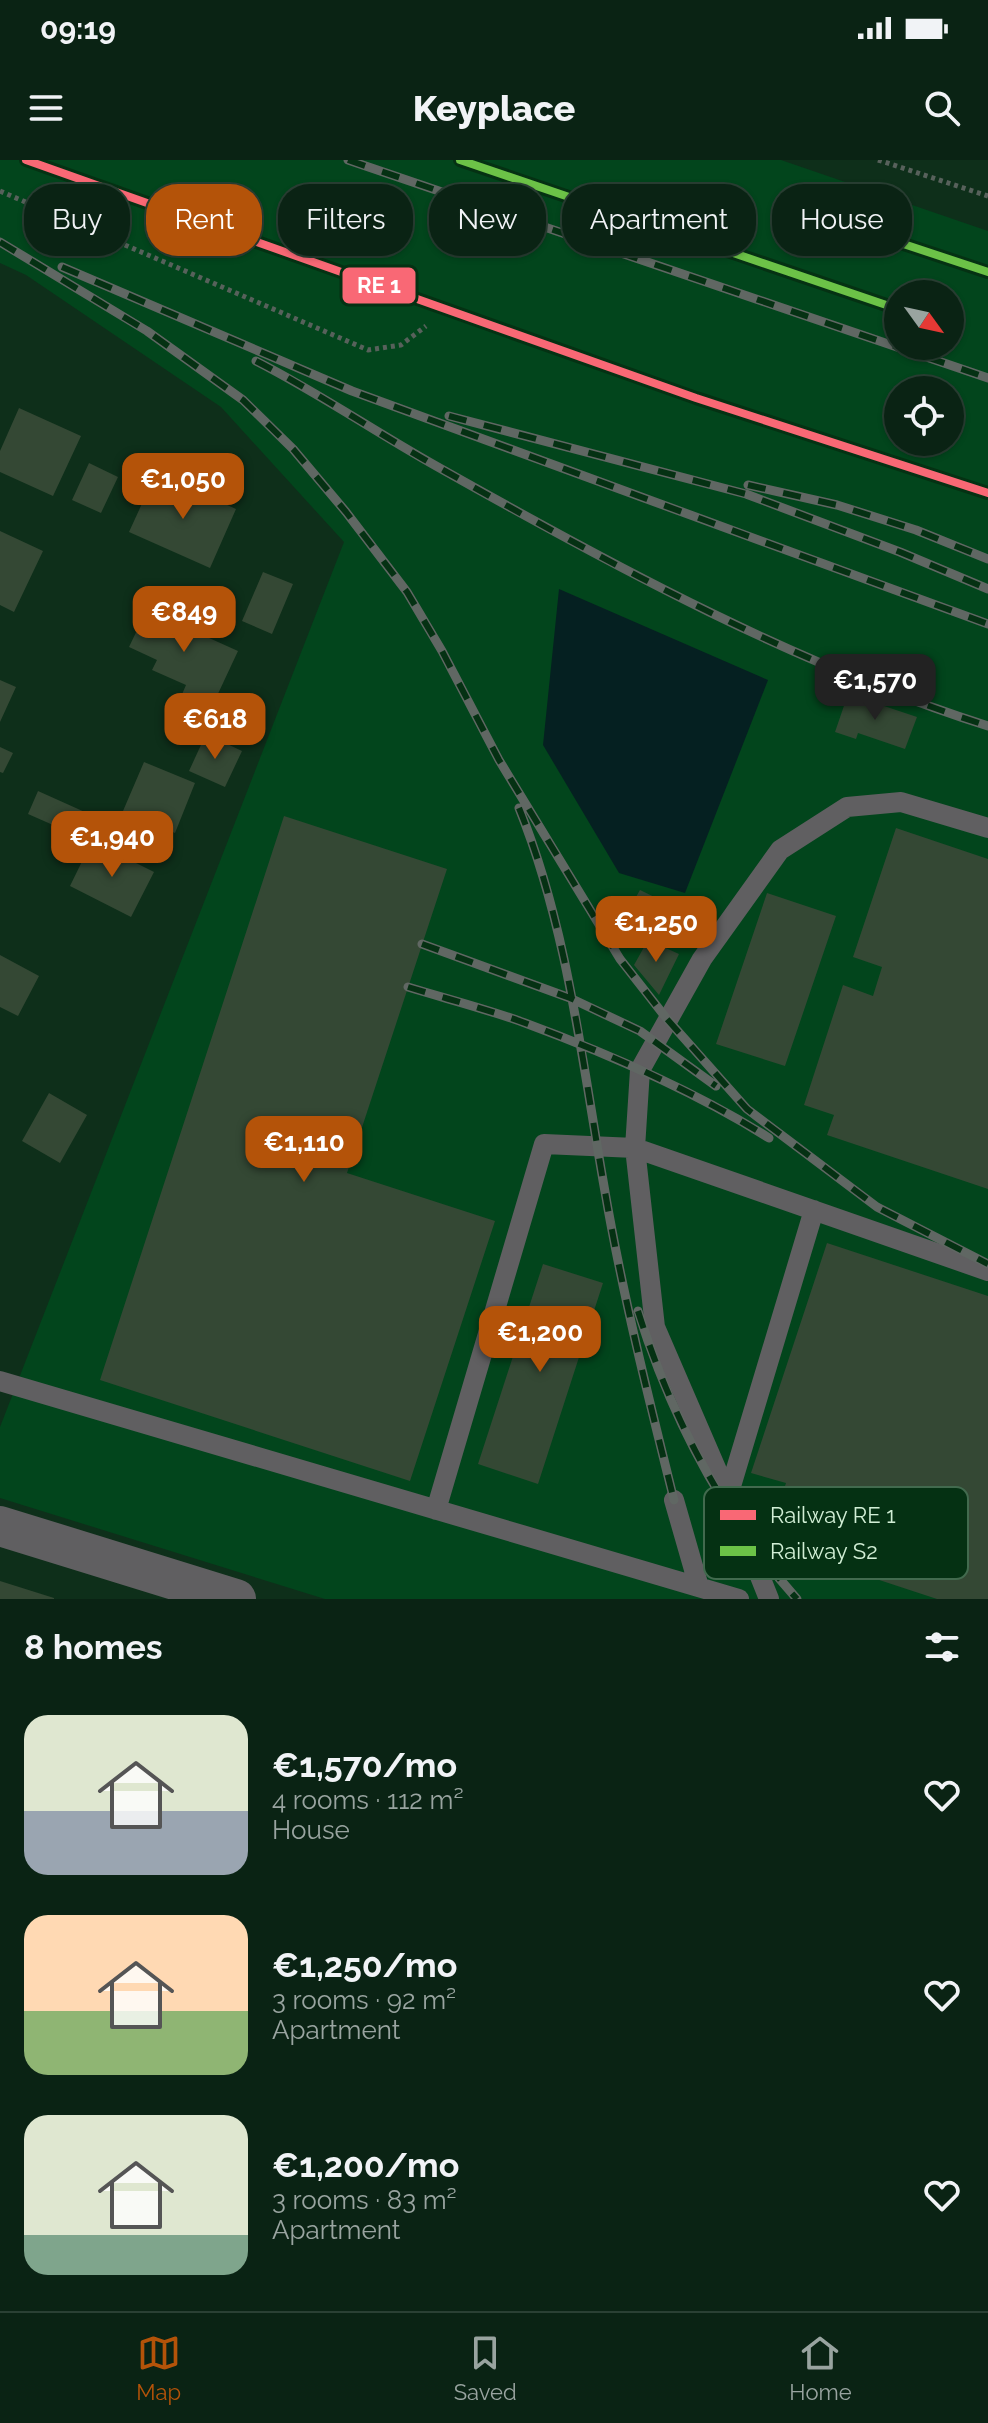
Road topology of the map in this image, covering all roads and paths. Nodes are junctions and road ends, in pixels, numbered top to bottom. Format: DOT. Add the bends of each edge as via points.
graph roads {
  1 [pos="878,160"];
  2 [pos="0,191"];
  3 [pos="988,196"];
  4 [pos="426,326"];
  5 [pos="988,828"];
  6 [pos="635,1148"];
  7 [pos="814,1210"];
  8 [pos="988,1271"];
  9 [pos="0,1381"];
  10 [pos="724,1487"];
  11 [pos="731,1487"];
  12 [pos="674,1500"];
  13 [pos="436,1510"];
  14 [pos="0,1526"];
  15 [pos="761,1579"];
  16 [pos="699,1587"];
  17 [pos="236,1599"];
  18 [pos="739,1599"];
  19 [pos="769,1599"];
  1 -- 3 [label="path"];
  2 -- 4 [label="path" via="368,350 401,345"];
  5 -- 6 [label="lane" via="901,802 874,804 847,807 780,850 702,959 640,1070"];
  6 -- 7 [label="lane"];
  6 -- 10 [label="lane" via="655,1327"];
  6 -- 13 [label="lane" via="544,1144"];
  7 -- 8 [label="lane"];
  7 -- 11 [label="lane"];
  9 -- 13 [label="lane"];
  12 -- 16 [label="lane"];
  13 -- 16 [label="lane"];
  14 -- 17 [label="street"];
  15 -- 19 [label="lane"];
  16 -- 18 [label="lane"];
}
